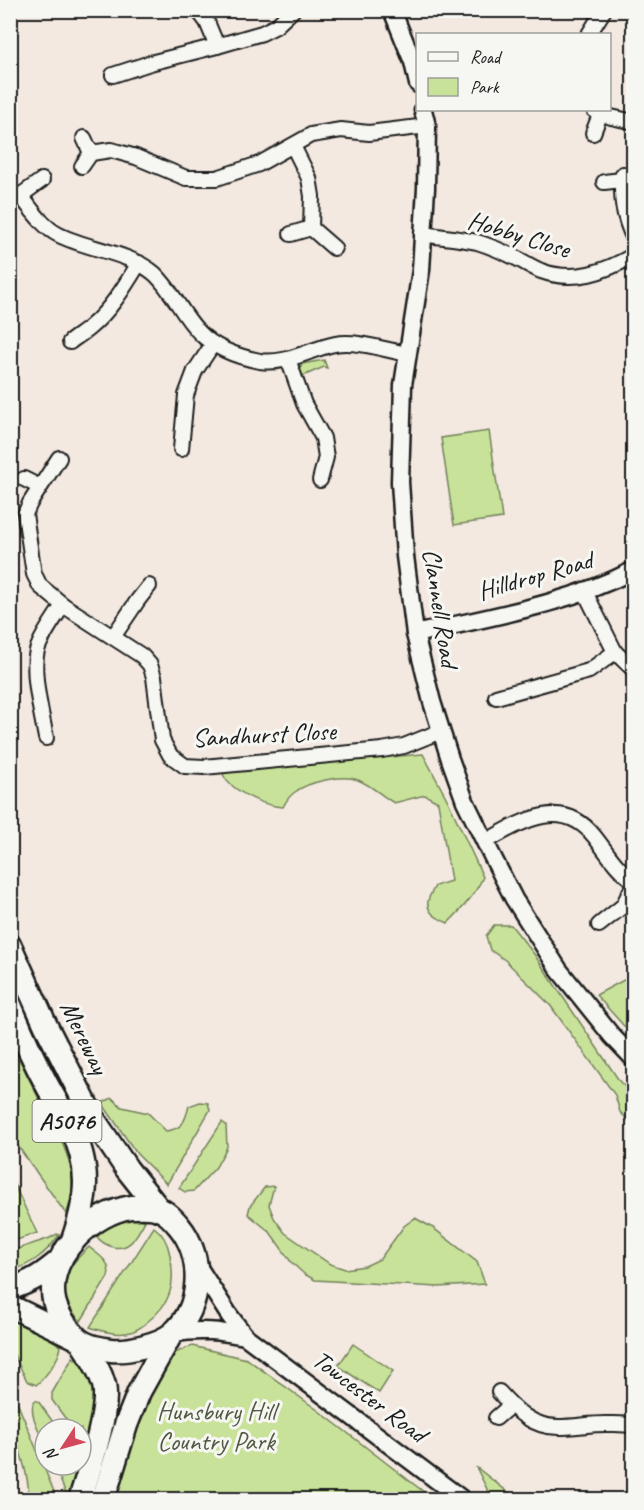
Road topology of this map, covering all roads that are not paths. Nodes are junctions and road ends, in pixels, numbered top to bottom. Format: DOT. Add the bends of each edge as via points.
graph roads {
  1 [pos="198,10"];
  2 [pos="293,10"];
  3 [pos="392,10"];
  4 [pos="604,10"];
  5 [pos="590,33"];
  6 [pos="217,46"];
  7 [pos="113,75"];
  8 [pos="416,80"];
  9 [pos="423,111"];
  10 [pos="597,111"];
  11 [pos="633,122"];
  12 [pos="427,126"];
  13 [pos="594,133"];
  14 [pos="84,138"];
  15 [pos="293,146"];
  16 [pos="91,153"];
  17 [pos="82,166"];
  18 [pos="42,180"];
  19 [pos="604,182"];
  20 [pos="16,200"];
  21 [pos="311,228"];
  22 [pos="291,234"];
  23 [pos="422,234"];
  24 [pos="633,239"];
  25 [pos="334,248"];
  26 [pos="633,255"];
  27 [pos="139,263"];
  28 [pos="69,342"];
  29 [pos="213,344"];
  30 [pos="407,354"];
  31 [pos="288,359"];
  32 [pos="182,449"];
  33 [pos="59,458"];
  34 [pos="24,479"];
  35 [pos="320,480"];
  36 [pos="40,487"];
  37 [pos="633,570"];
  38 [pos="149,586"];
  39 [pos="584,590"];
  40 [pos="63,605"];
  41 [pos="415,634"];
  42 [pos="113,636"];
  43 [pos="615,652"];
  44 [pos="633,670"];
  45 [pos="496,697"];
  46 [pos="441,731"];
  47 [pos="46,738"];
  48 [pos="485,842"];
  49 [pos="633,882"];
  50 [pos="599,925"];
  51 [pos="10,946"];
  52 [pos="10,1005"];
  53 [pos="633,1059"];
  54 [pos="158,1208"];
  55 [pos="66,1252"];
  56 [pos="197,1265"];
  57 [pos="10,1289"];
  58 [pos="10,1306"];
  59 [pos="172,1335"];
  60 [pos="245,1336"];
  61 [pos="79,1340"];
  62 [pos="499,1392"];
  63 [pos="511,1405"];
  64 [pos="496,1418"];
  65 [pos="633,1426"];
  66 [pos="80,1500"];
  67 [pos="103,1500"];
  68 [pos="463,1500"];
  1 -- 6 [label="street"];
  2 -- 6 [label="street" via="262,33"];
  3 -- 8 [label="street"];
  4 -- 5 [label="street"];
  6 -- 7 [label="street"];
  9 -- 12 [label="street, Clannell Road"];
  10 -- 11 [label="street"];
  10 -- 13 [label="street"];
  12 -- 15 [label="street" via="369,133 341,130 311,135"];
  12 -- 23 [label="street, Clannell Road"];
  14 -- 16 [label="street"];
  15 -- 16 [label="street" via="259,165 217,178 186,178 111,150"];
  15 -- 21 [label="street" via="309,178"];
  16 -- 17 [label="street"];
  18 -- 20 [label="street"];
  19 -- 24 [label="street" via="623,177 623,204"];
  20 -- 27 [label="street" via="58,235"];
  21 -- 22 [label="street"];
  21 -- 25 [label="street"];
  23 -- 26 [label="street, Hobby Close" via="477,242 541,271 560,275 599,272"];
  23 -- 30 [label="street, Clannell Road" via="421,270"];
  27 -- 28 [label="street" via="112,304 91,327"];
  27 -- 29 [label="street" via="155,274 198,332"];
  29 -- 31 [label="street" via="262,361"];
  29 -- 32 [label="street" via="195,371 186,395"];
  30 -- 31 [label="street" via="336,344"];
  30 -- 41 [label="street, Clannell Road" via="399,482"];
  31 -- 35 [label="street" via="304,404 323,438 326,457"];
  33 -- 36 [label="street, Sandhurst Close"];
  34 -- 36 [label="street"];
  36 -- 40 [label="street, Sandhurst Close" via="25,514 34,574 40,586"];
  37 -- 39 [label="street, Hilldrop Road"];
  38 -- 42 [label="street"];
  39 -- 41 [label="street, Hilldrop Road" via="552,602"];
  39 -- 43 [label="street"];
  40 -- 42 [label="street, Sandhurst Close"];
  40 -- 47 [label="street" via="38,646 35,660"];
  41 -- 46 [label="street, Clannell Road"];
  42 -- 46 [label="street, Sandhurst Close" via="150,665 162,740 170,755 185,766 382,750"];
  43 -- 44 [label="street"];
  43 -- 45 [label="street" via="589,671"];
  46 -- 48 [label="street, Clannell Road" via="465,801"];
  48 -- 49 [label="street" via="541,815 564,817 592,833 622,874"];
  48 -- 53 [label="street, Clannell Road" via="514,899 559,970"];
  49 -- 50 [label="street" via="623,906"];
  51 -- 54 [label="highway, Mereway / A5076" via="94,1120"];
  52 -- 55 [label="highway, A5076" via="46,1084 71,1127 83,1161 86,1189 81,1216"];
  54 -- 55 [label="highway" via="131,1207 106,1214 82,1232"];
  54 -- 56 [label="highway" via="187,1237"];
  55 -- 57 [label="main road" via="42,1275"];
  55 -- 61 [label="highway" via="54,1275 52,1293 63,1323"];
  56 -- 59 [label="highway" via="189,1311"];
  56 -- 60 [label="street, Towcester Road"];
  58 -- 61 [label="main road"];
  59 -- 60 [label="street, Towcester Road" via="209,1330"];
  59 -- 61 [label="highway" via="119,1350"];
  59 -- 67 [label="highway" via="139,1392"];
  60 -- 68 [label="street, Towcester Road"];
  61 -- 66 [label="highway" via="99,1372 105,1400"];
  62 -- 63 [label="street"];
  63 -- 64 [label="street"];
  63 -- 65 [label="street" via="536,1423 556,1427"];
}
